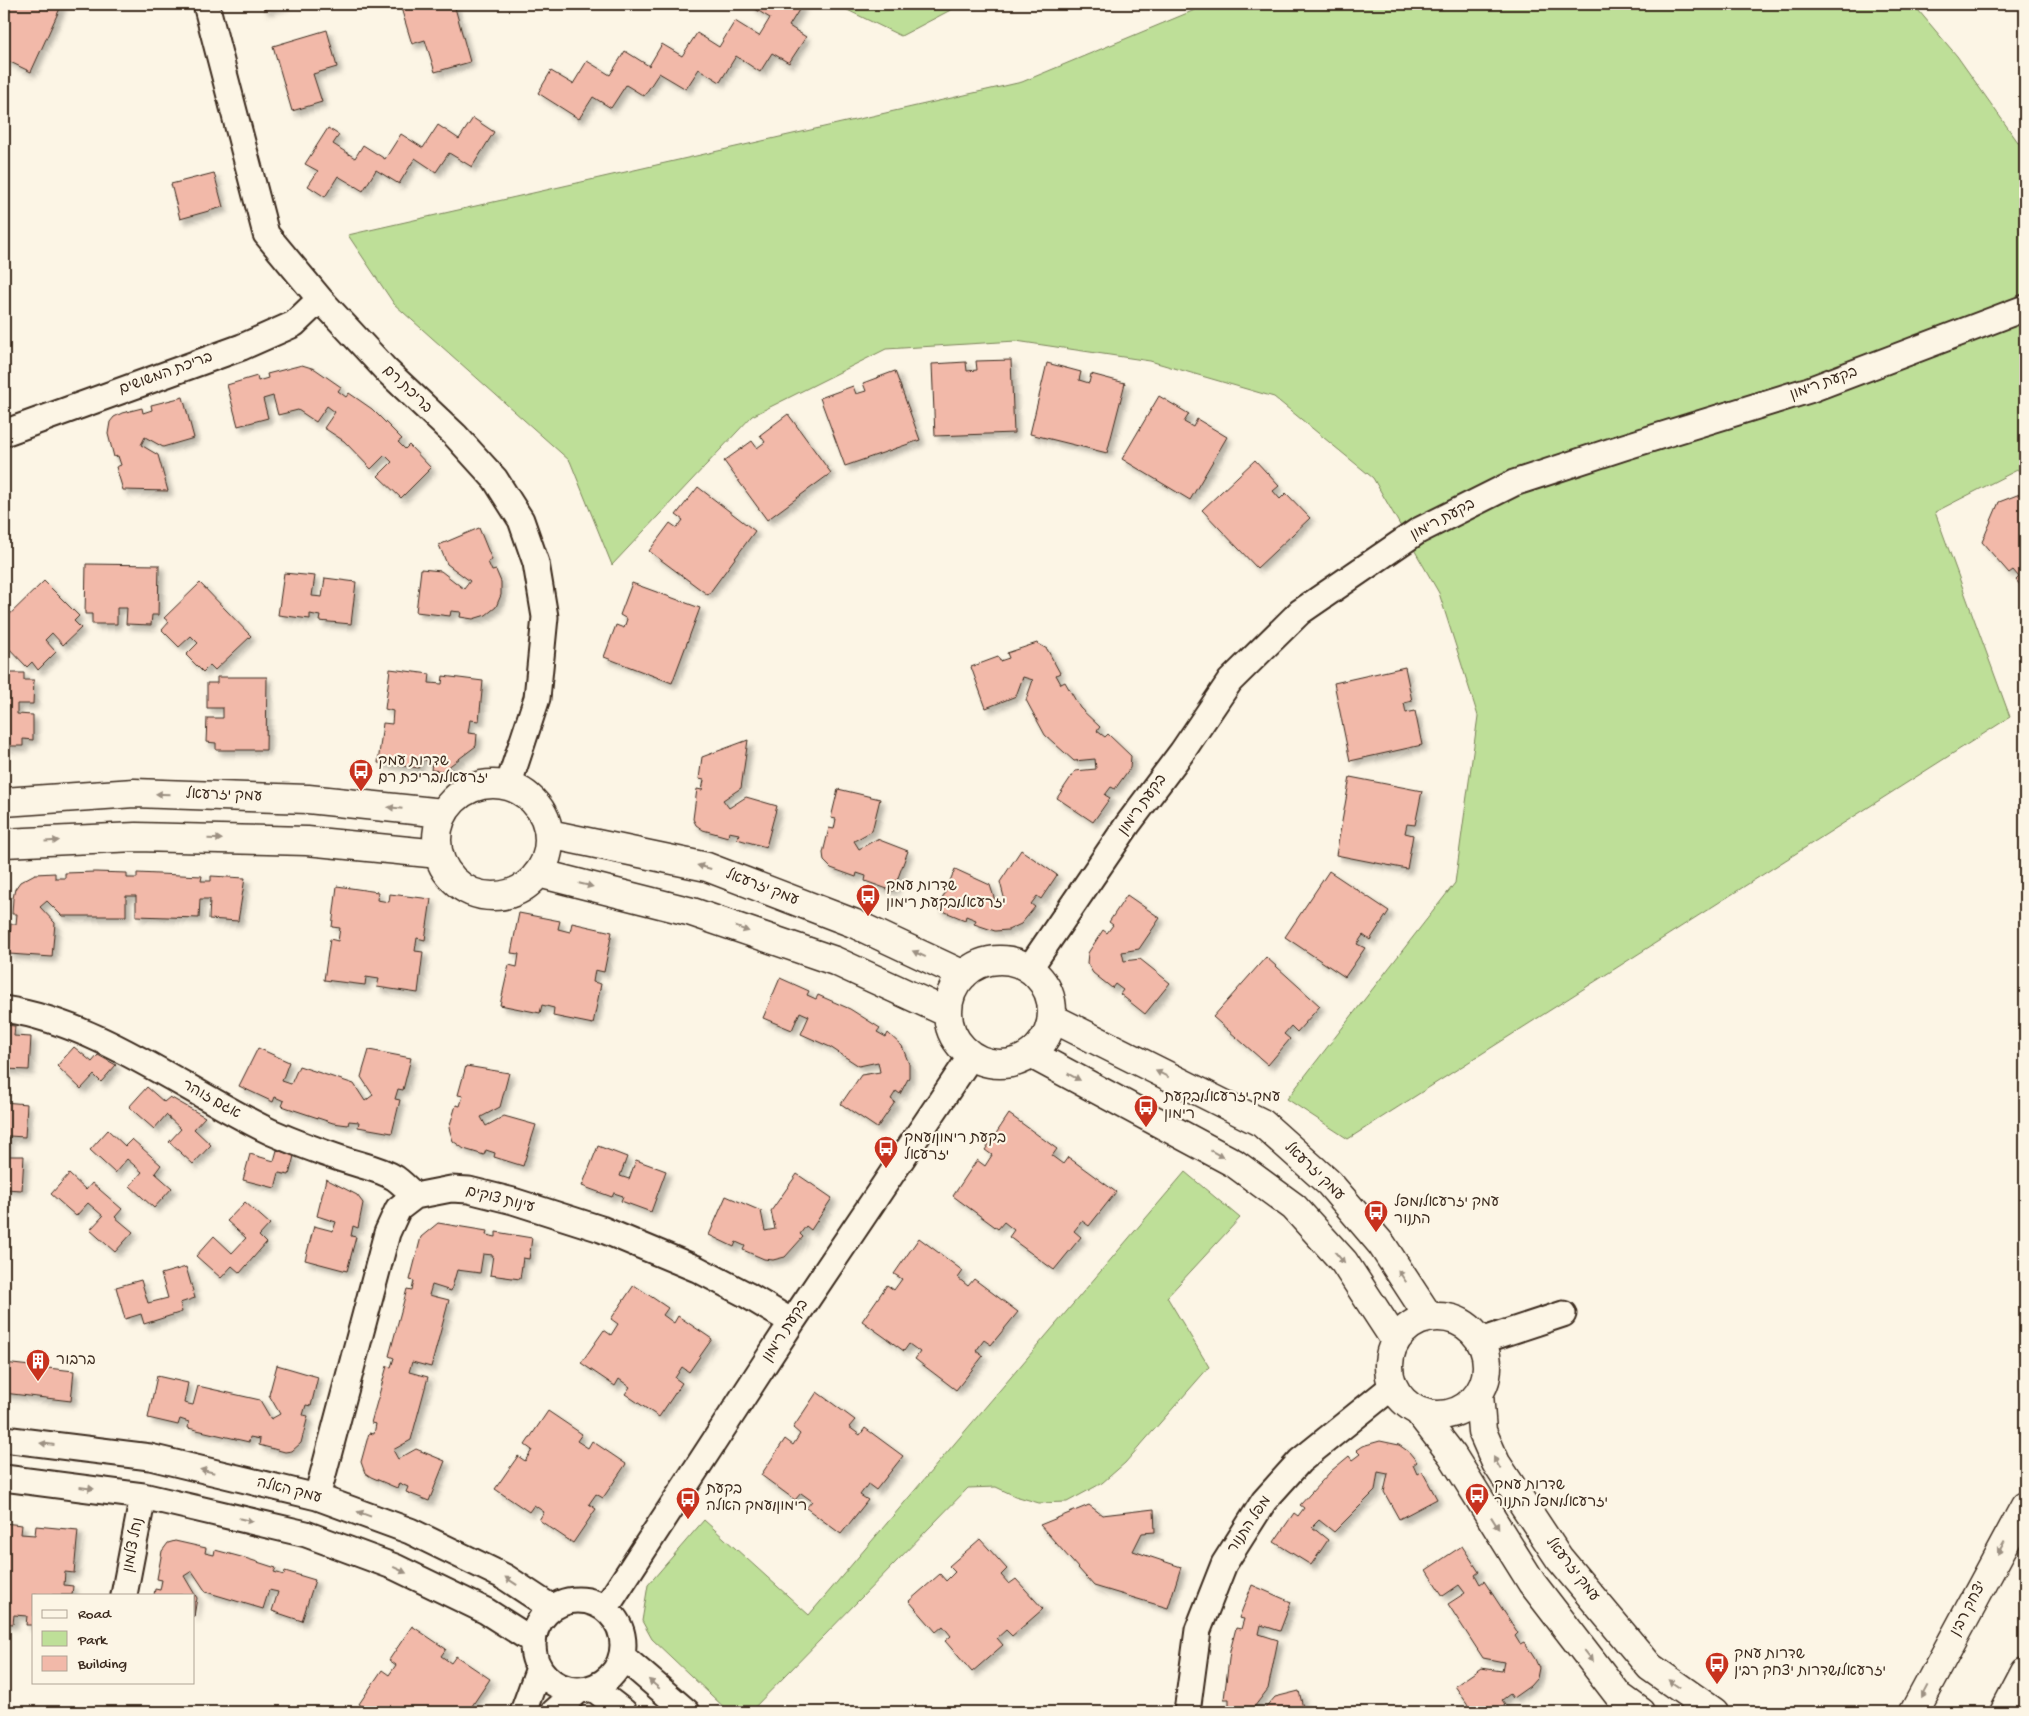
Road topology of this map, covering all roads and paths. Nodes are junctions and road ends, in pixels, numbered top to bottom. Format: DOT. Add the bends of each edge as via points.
graph roads {
  1 [pos="206,4"];
  2 [pos="320,299"];
  3 [pos="2025,308"];
  4 [pos="4,433"];
  5 [pos="508,786"];
  6 [pos="4,802"];
  7 [pos="443,813"];
  8 [pos="549,834"];
  9 [pos="4,843"];
  10 [pos="439,854"];
  11 [pos="538,873"];
  12 [pos="1029,969"];
  13 [pos="964,975"];
  14 [pos="4,1009"];
  15 [pos="948,1014"];
  16 [pos="1052,1018"];
  17 [pos="1031,1054"];
  18 [pos="971,1056"];
  19 [pos="415,1196"];
  20 [pos="1563,1314"];
  21 [pos="1430,1317"];
  22 [pos="792,1322"];
  23 [pos="1396,1340"];
  24 [pos="1481,1341"];
  25 [pos="1393,1386"];
  26 [pos="1479,1394"];
  27 [pos="1418,1411"];
  28 [pos="4,1439"];
  29 [pos="4,1478"];
  30 [pos="143,1496"];
  31 [pos="317,1497"];
  32 [pos="2025,1506"];
  33 [pos="124,1594"];
  34 [pos="552,1608"];
  35 [pos="605,1609"];
  36 [pos="533,1641"];
  37 [pos="622,1656"];
  38 [pos="539,1668"];
  39 [pos="2025,1672"];
  40 [pos="586,1689"];
  41 [pos="523,1712"];
  42 [pos="554,1712"];
  43 [pos="624,1712"];
  44 [pos="687,1712"];
  45 [pos="1187,1712"];
  46 [pos="1641,1712"];
  47 [pos="1714,1712"];
  48 [pos="1914,1712"];
  49 [pos="2004,1712"];
  1 -- 2 [label="street, בריכת רם" via="266,234"];
  2 -- 4 [label="street, בריכת המשושים" via="294,324 260,339"];
  2 -- 5 [label="street, בריכת רם" via="386,370 455,435 495,479 521,520 536,563 545,617 537,698"];
  3 -- 12 [label="street, בקעת רימון" via="1809,390 1514,483 1418,531 1300,612 1230,681"];
  5 -- 7 [label="main road" via="493,784 471,789 452,801"];
  5 -- 8 [label="main road" via="536,804 545,818"];
  7 -- 6 [label="main road, עמק יזרעאל, one-way" via="308,799 134,794"];
  7 -- 10 [label="main road" via="437,834"];
  8 -- 11 [label="main road" via="547,854"];
  13 -- 8 [label="main road, עמק יזרעאל, one-way" via="854,923 707,867"];
  9 -- 10 [label="main road, one-way" via="136,837 288,841"];
  10 -- 11 [label="main road" via="455,881 483,895 499,896 514,892"];
  11 -- 15 [label="main road, one-way" via="692,912 834,961"];
  12 -- 13 [label="main road" via="995,961 973,968"];
  12 -- 16 [label="main road" via="1047,991"];
  13 -- 15 [label="main road" via="952,993"];
  14 -- 19 [label="street, אגם זוהר" via="71,1026 272,1132 380,1171"];
  15 -- 18 [label="main road" via="954,1037"];
  16 -- 17 [label="main road" via="1045,1038"];
  21 -- 16 [label="main road, עמק יזרעאל, one-way" via="1382,1245 1329,1183 1262,1123"];
  17 -- 18 [label="main road" via="1007,1064 995,1064"];
  17 -- 23 [label="main road, one-way" via="1234,1163 1294,1207 1344,1262"];
  18 -- 22 [label="street, בקעת רימון"];
  19 -- 22 [label="street, עינות צוקים" via="451,1189 468,1190 601,1229 697,1268"];
  19 -- 31 [label="street" via="398,1210 387,1232"];
  20 -- 24 [label="street"];
  21 -- 23 [label="main road" via="1410,1325"];
  21 -- 24 [label="main road" via="1442,1316 1459,1321 1474,1331"];
  22 -- 35 [label="street, בקעת רימון"];
  23 -- 25 [label="main road" via="1388,1362"];
  24 -- 26 [label="main road" via="1488,1368"];
  25 -- 27 [label="main road" via="1399,1396"];
  25 -- 45 [label="street, מפל התנור" via="1300,1461 1264,1501 1224,1564 1198,1630"];
  26 -- 27 [label="main road" via="1467,1407 1451,1414"];
  47 -- 26 [label="main road, עמק יזרעאל, one-way" via="1650,1667 1559,1558 1496,1463 1482,1431"];
  27 -- 46 [label="main road, one-way" via="1452,1455 1532,1583 1619,1696"];
  31 -- 28 [label="street, עמק האלה, one-way" via="150,1457"];
  29 -- 30 [label="street, one-way"];
  30 -- 33 [label="street, נחל צלמון"];
  30 -- 36 [label="street, one-way" via="306,1534 395,1567 486,1611"];
  34 -- 31 [label="street, עמק האלה, one-way" via="505,1577 410,1531"];
  32 -- 48 [label="main road, יצחק רבין, one-way"];
  34 -- 35 [label="street" via="584,1600"];
  34 -- 36 [label="street" via="542,1617"];
  35 -- 37 [label="street" via="621,1630"];
  36 -- 38 [label="street"];
  37 -- 40 [label="street" via="612,1676"];
  44 -- 37 [label="street, one-way"];
  38 -- 40 [label="street" via="561,1687"];
  38 -- 41 [label="street"];
  39 -- 49 [label="main road"];
  40 -- 42 [label="street"];
  40 -- 43 [label="street"];
}
